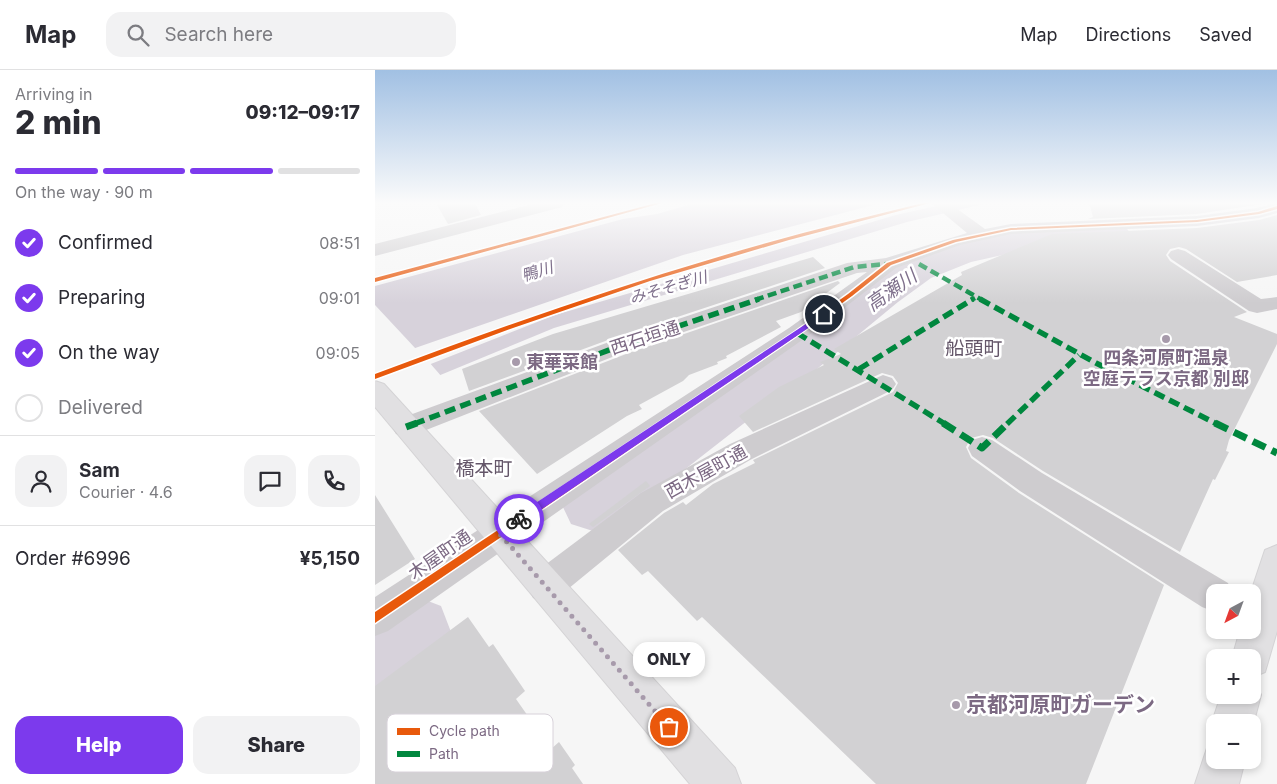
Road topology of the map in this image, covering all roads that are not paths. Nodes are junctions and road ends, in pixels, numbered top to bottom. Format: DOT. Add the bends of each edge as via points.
graph roads {
  1 [pos="428,236"];
  2 [pos="975,236"];
  3 [pos="375,250"];
  4 [pos="1178,255"];
  5 [pos="889,264"];
  6 [pos="1267,305"];
  7 [pos="1277,318"];
  8 [pos="883,384"];
  9 [pos="389,406"];
  10 [pos="982,448"];
  11 [pos="499,533"];
  12 [pos="1277,561"];
  13 [pos="545,586"];
  14 [pos="1206,589"];
  15 [pos="1261,608"];
  16 [pos="375,618"];
  17 [pos="1221,769"];
  18 [pos="719,784"];
  19 [pos="1217,784"];
  1 -- 3 [label="street"];
  2 -- 5 [label="street, 木屋町通"];
  4 -- 6 [label="street"];
  5 -- 9 [label="street, 西石垣通" via="854,267 617,347"];
  5 -- 11 [label="street, 木屋町通" via="797,333"];
  6 -- 7 [label="street"];
  8 -- 13 [label="street, 西木屋町通" via="740,452 652,502"];
  9 -- 11 [label="main road"];
  10 -- 14 [label="street" via="1031,482"];
  11 -- 13 [label="main road"];
  11 -- 16 [label="street, 木屋町通"];
  12 -- 15 [label="main road"];
  13 -- 18 [label="main road"];
  17 -- 19 [label="main road"];
}
